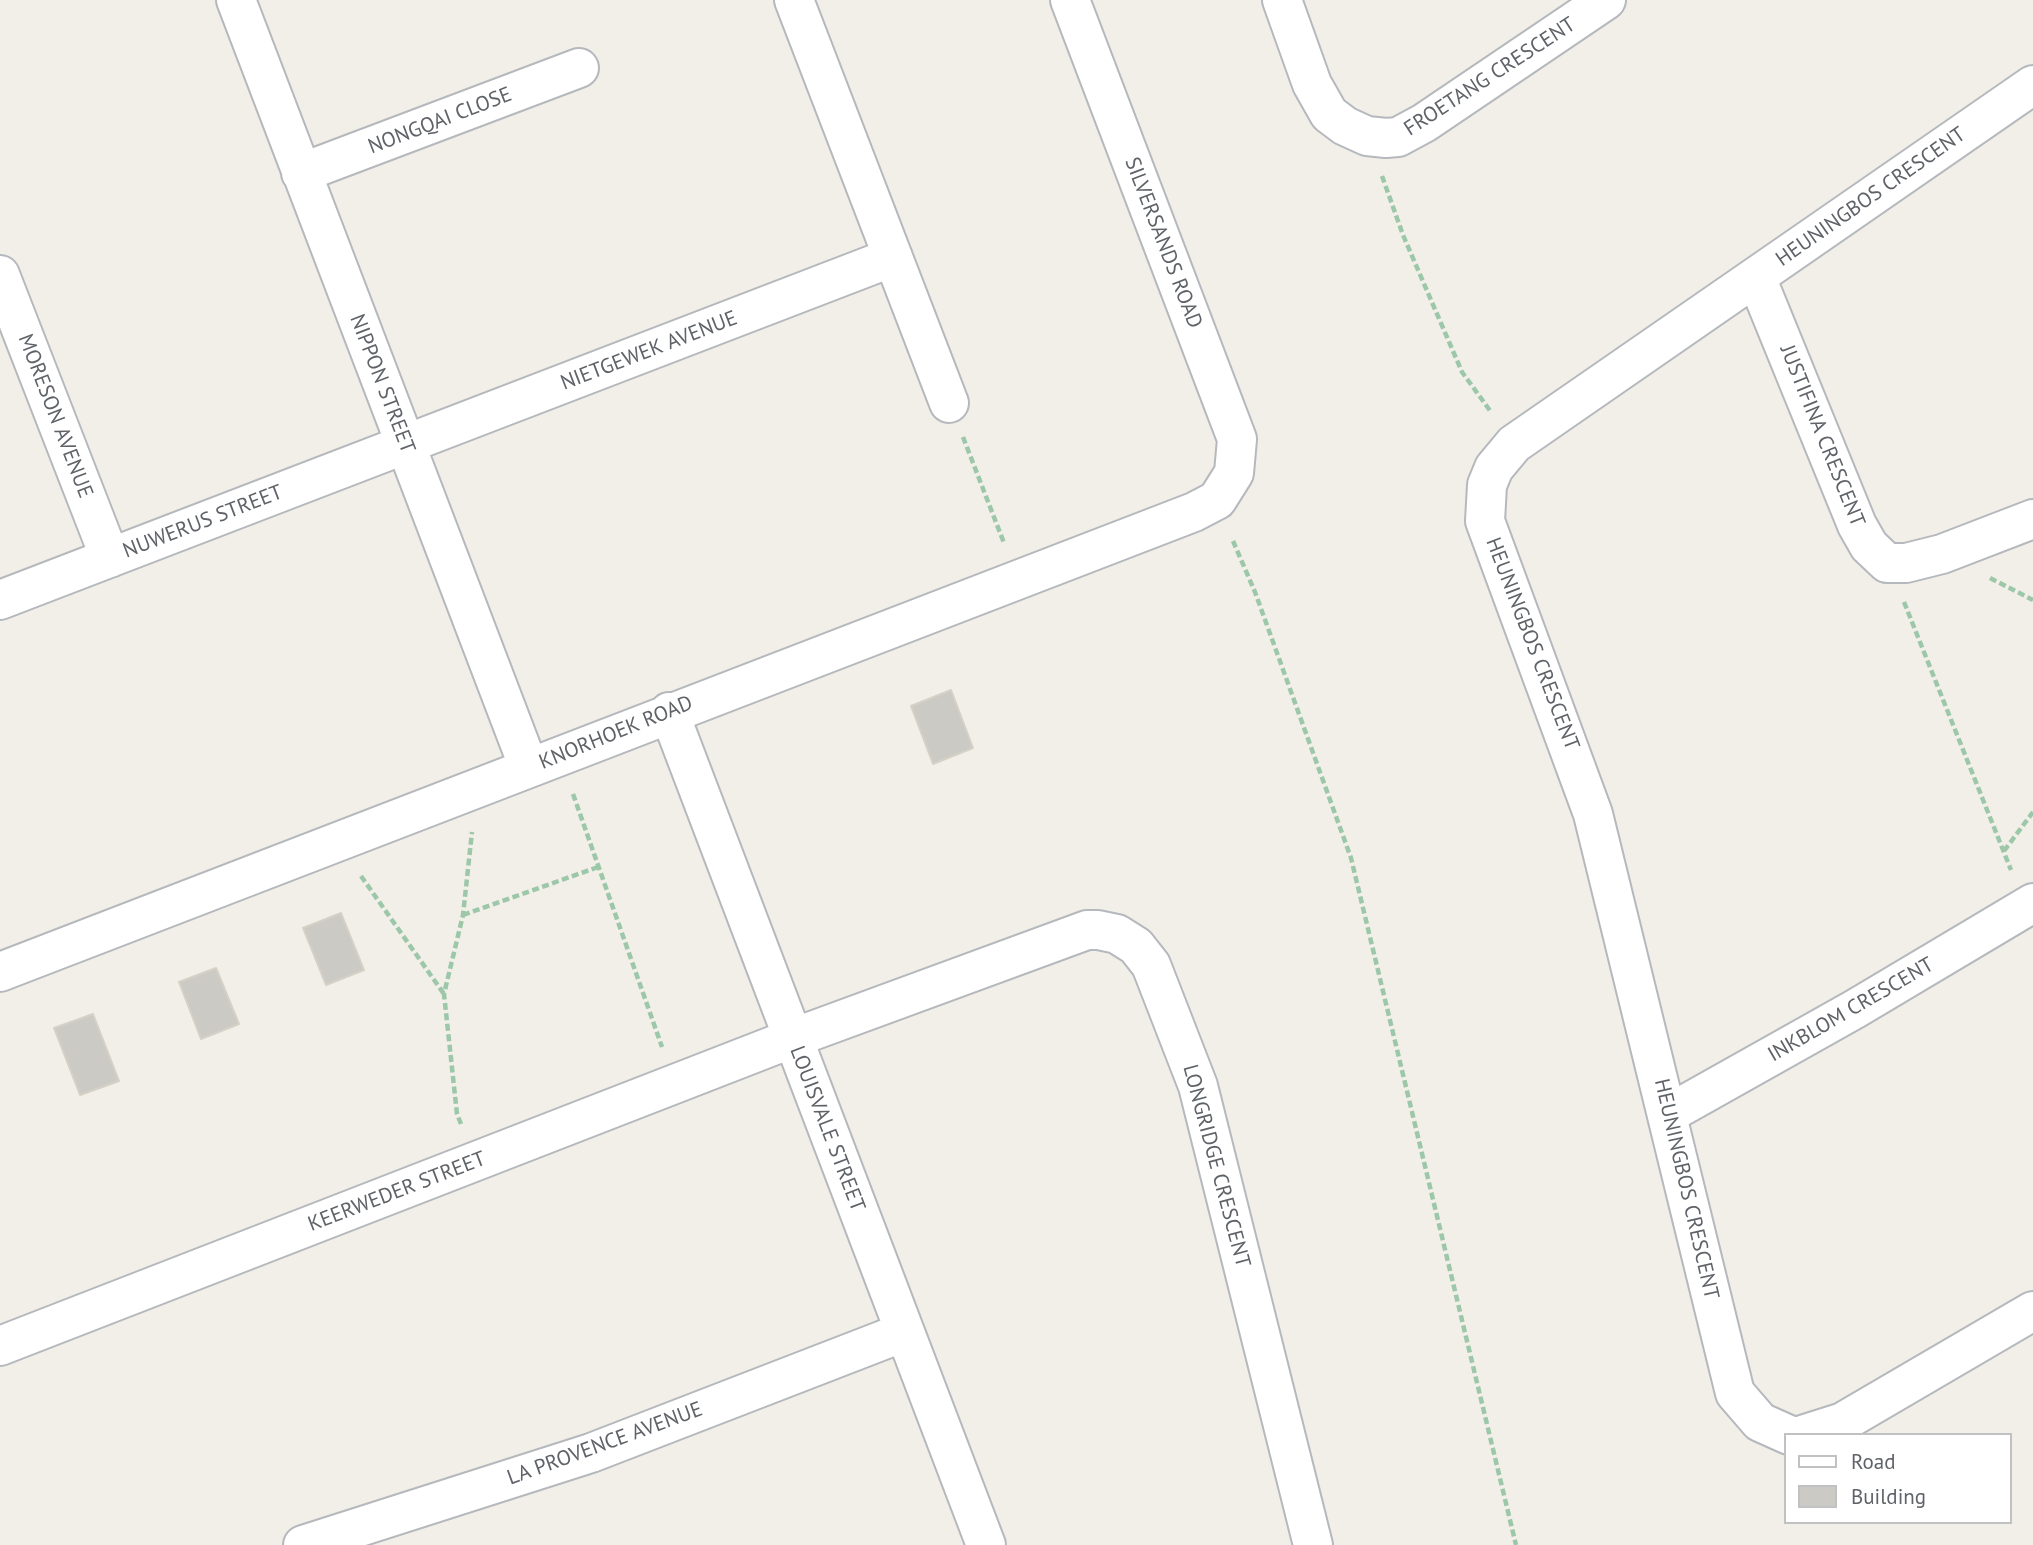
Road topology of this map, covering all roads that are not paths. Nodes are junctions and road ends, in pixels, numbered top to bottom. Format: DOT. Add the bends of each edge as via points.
graph roads {
  1 [pos="236,0"];
  2 [pos="794,0"];
  3 [pos="1070,0"];
  4 [pos="1282,0"];
  5 [pos="1606,0"];
  6 [pos="579,68"];
  7 [pos="2033,85"];
  8 [pos="301,173"];
  9 [pos="893,257"];
  10 [pos="0,275"];
  11 [pos="1756,277"];
  12 [pos="949,403"];
  13 [pos="406,444"];
  14 [pos="1227,487"];
  15 [pos="2033,519"];
  16 [pos="110,558"];
  17 [pos="0,600"];
  18 [pos="668,712"];
  19 [pos="544,762"];
  20 [pos="2030,906"];
  21 [pos="0,972"];
  22 [pos="793,1038"];
  23 [pos="1668,1114"];
  24 [pos="2033,1311"];
  25 [pos="904,1332"];
  26 [pos="0,1346"];
  27 [pos="1785,1433"];
  28 [pos="1813,1433"];
  29 [pos="303,1545"];
  30 [pos="986,1545"];
  31 [pos="1313,1545"];
  1 -- 8 [label="street, NIPPON STREET"];
  2 -- 9 [label="street"];
  3 -- 14 [label="street, SILVERSANDS ROAD" via="1237,439 1237,462"];
  4 -- 5 [label="street, FROETANG CRESCENT" via="1312,84 1329,114 1367,136 1398,137"];
  6 -- 8 [label="street, NONGQAI CLOSE"];
  7 -- 11 [label="street, HEUNINGBOS CRESCENT"];
  8 -- 13 [label="street, NIPPON STREET"];
  9 -- 12 [label="street"];
  9 -- 13 [label="street, NIETGEWEK AVENUE"];
  10 -- 16 [label="street, MORESON AVENUE"];
  11 -- 15 [label="street, JUSTIFINA CRESCENT" via="1857,526 1887,563 1942,554"];
  11 -- 23 [label="street, HEUNINGBOS CRESCENT" via="1514,444 1494,468 1487,485 1485,521 1593,814"];
  13 -- 16 [label="street, NUWERUS STREET"];
  13 -- 19 [label="street, NIPPON STREET"];
  14 -- 18 [label="street, KNORHOEK ROAD" via="1205,507"];
  16 -- 17 [label="street, NUWERUS STREET"];
  18 -- 19 [label="street, KNORHOEK ROAD"];
  18 -- 22 [label="street, LOUISVALE STREET"];
  19 -- 21 [label="street, KNORHOEK ROAD"];
  20 -- 23 [label="street, INKBLOM CRESCENT"];
  22 -- 25 [label="street, LOUISVALE STREET"];
  22 -- 26 [label="street, KEERWEDER STREET"];
  22 -- 31 [label="street, LONGRIDGE CRESCENT" via="1087,930 1117,934 1136,946 1151,965 1198,1086"];
  23 -- 27 [label="street, HEUNINGBOS CRESCENT" via="1735,1393 1760,1422"];
  24 -- 28 [label="street" via="1843,1422"];
  25 -- 29 [label="street, LA PROVENCE AVENUE" via="591,1453"];
  25 -- 30 [label="street, LOUISVALE STREET"];
}
